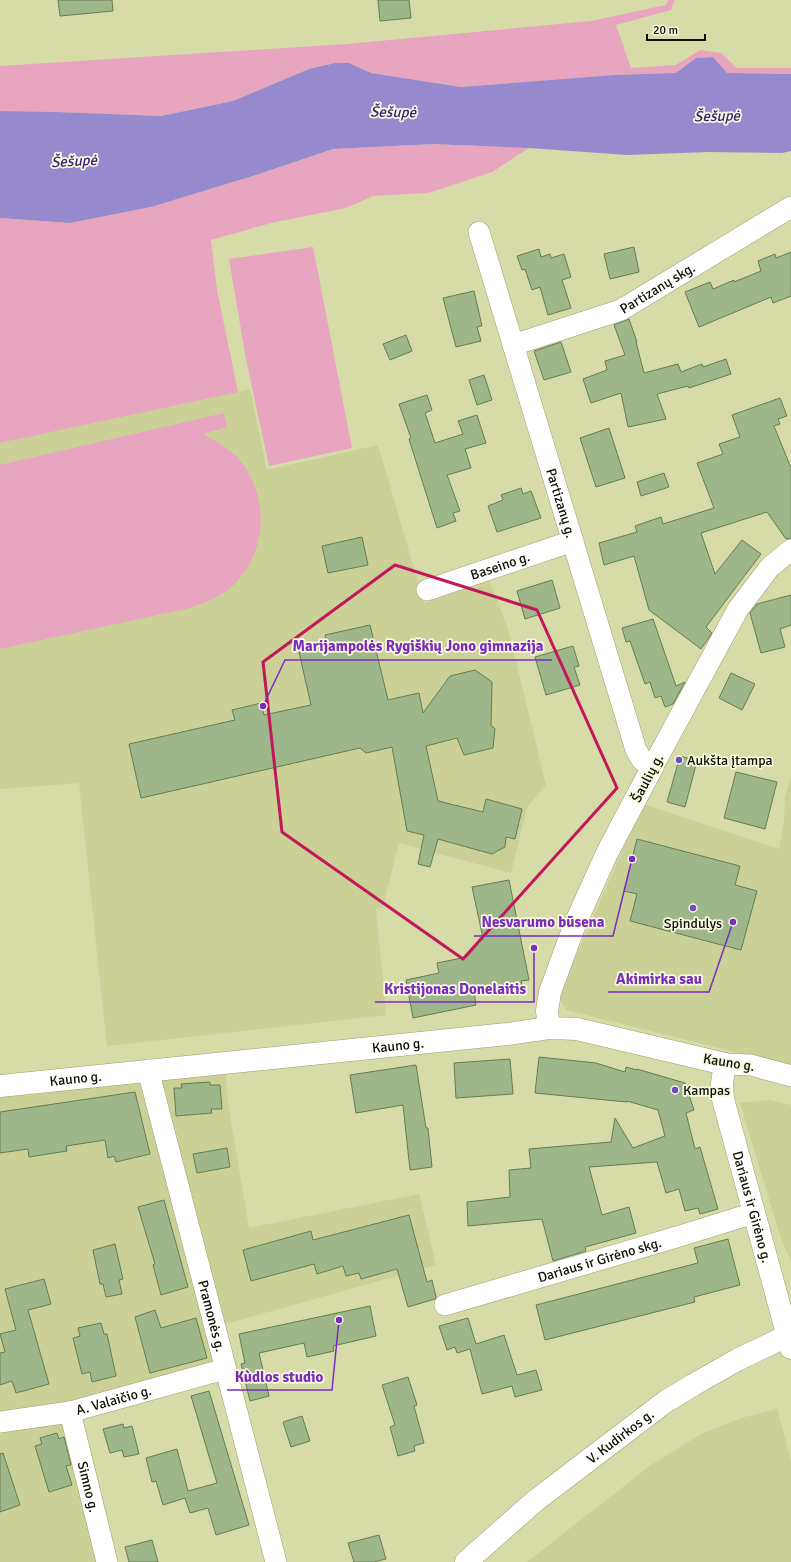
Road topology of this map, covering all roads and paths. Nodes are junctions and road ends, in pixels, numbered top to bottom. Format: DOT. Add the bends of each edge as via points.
graph roads {
  1 [pos="791,208"];
  2 [pos="479,232"];
  3 [pos="513,345"];
  4 [pos="573,541"];
  5 [pos="791,550"];
  6 [pos="427,590"];
  7 [pos="653,766"];
  8 [pos="549,1028"];
  9 [pos="725,1064"];
  10 [pos="148,1070"];
  11 [pos="791,1076"];
  12 [pos="0,1086"];
  13 [pos="754,1213"];
  14 [pos="445,1305"];
  15 [pos="790,1339"];
  16 [pos="225,1370"];
  17 [pos="70,1412"];
  18 [pos="0,1422"];
  19 [pos="107,1562"];
  20 [pos="276,1562"];
  21 [pos="466,1562"];
  1 -- 3 [label="street, Partizanų skg." via="621,310"];
  2 -- 3 [label="street, Partizanų g."];
  3 -- 4 [label="street, Partizanų g."];
  4 -- 6 [label="street, Baseino g."];
  4 -- 7 [label="street, Partizanų g." via="636,750 642,760"];
  5 -- 7 [label="street, Šaulių g." via="770,567 738,609"];
  7 -- 8 [label="street, Šaulių g." via="607,853 575,924 550,992"];
  8 -- 9 [label="street, Kauno g." via="577,1029"];
  8 -- 10 [label="street, Kauno g."];
  9 -- 11 [label="street, Kauno g." via="751,1065"];
  9 -- 13 [label="street, Dariaus ir Girėno g." via="723,1098"];
  10 -- 12 [label="street, Kauno g."];
  10 -- 16 [label="street, Pramonės g."];
  13 -- 14 [label="street, Dariaus ir Girėno skg."];
  13 -- 15 [label="street, Dariaus ir Girėno g."];
  15 -- 21 [label="street, V. Kudirkos g." via="737,1360 665,1402 535,1501"];
  16 -- 17 [label="street, A. Valaičio g."];
  16 -- 20 [label="street, Pramonės g."];
  17 -- 18 [label="street, A. Valaičio g."];
  17 -- 19 [label="street, Simno g."];
}
